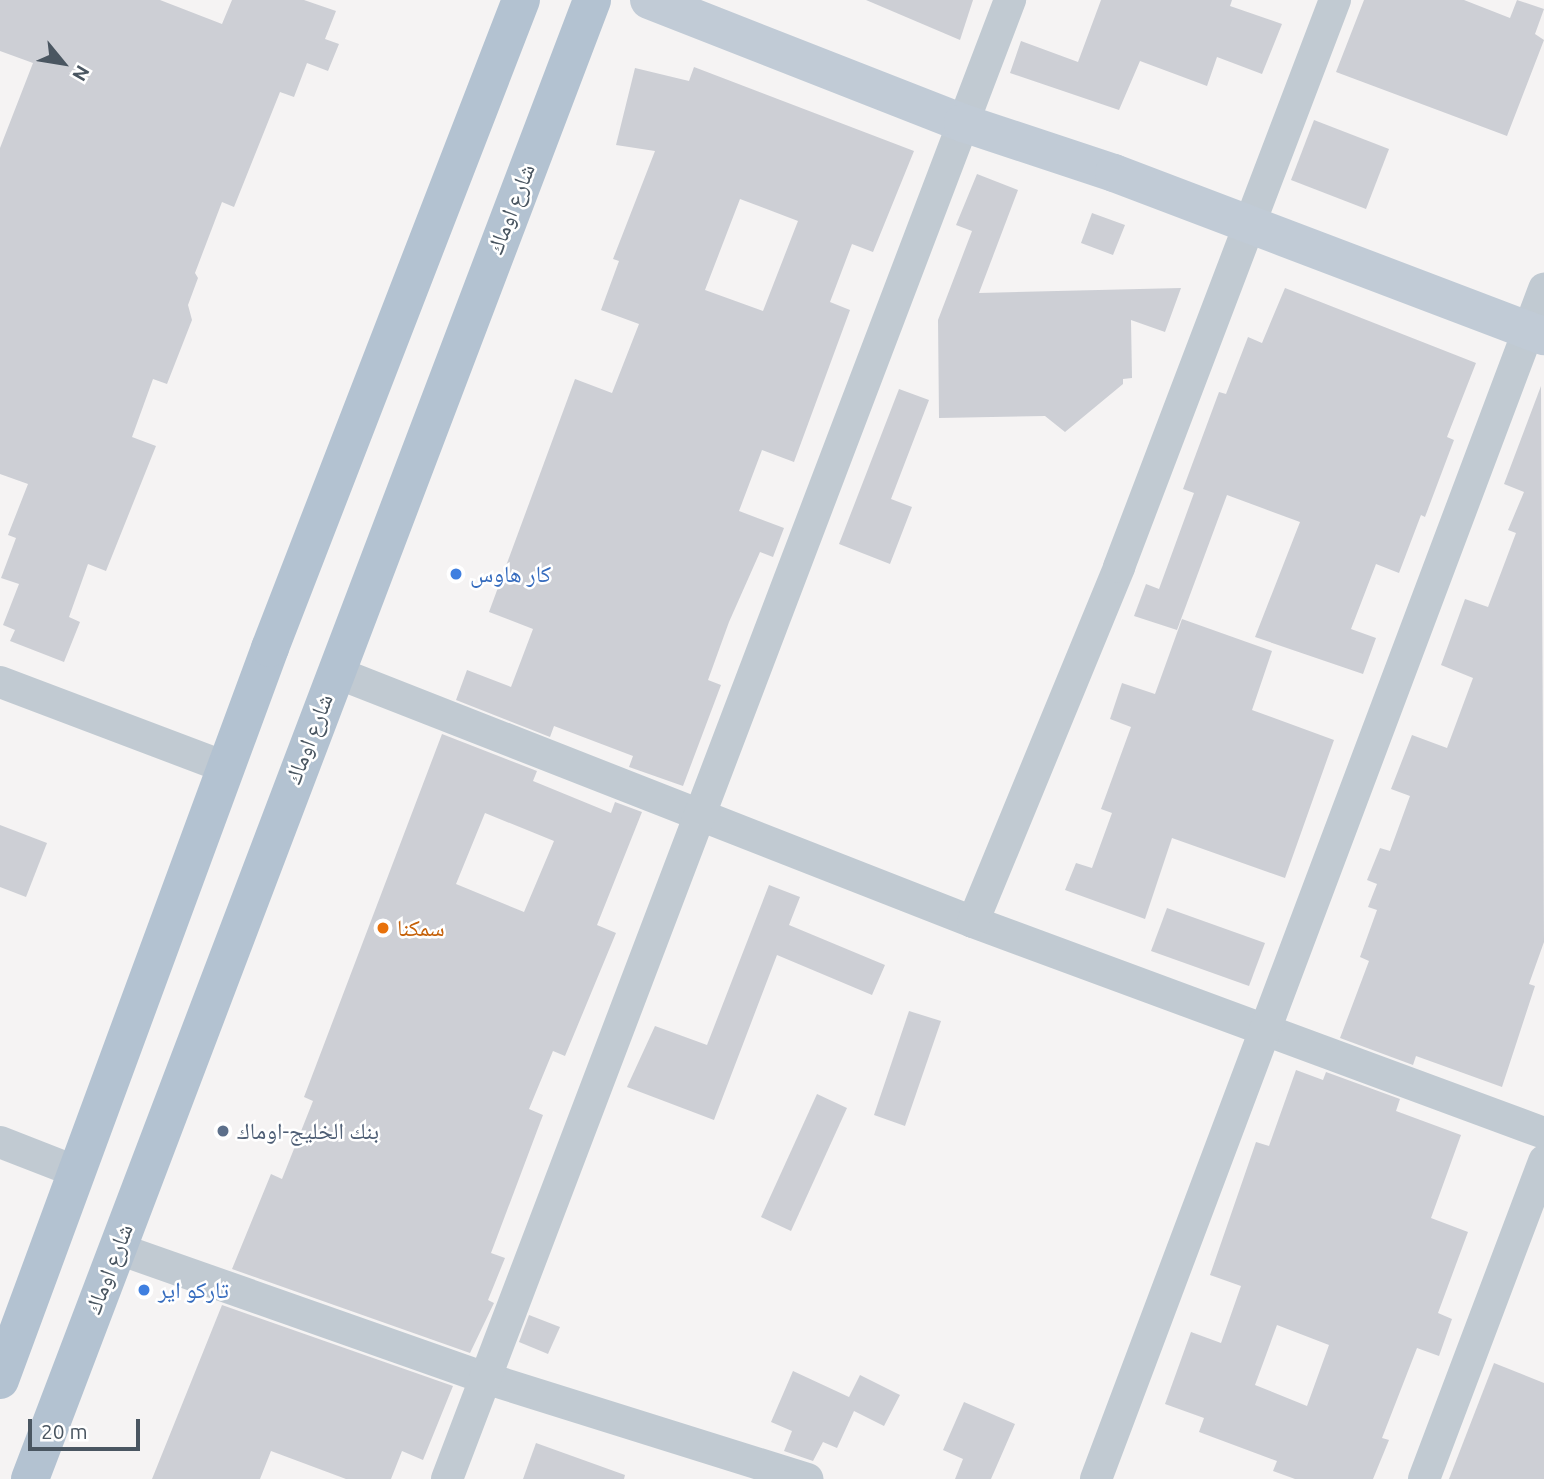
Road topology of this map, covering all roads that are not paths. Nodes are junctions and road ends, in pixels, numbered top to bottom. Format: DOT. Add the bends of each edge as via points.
graph roads {
  1 [pos="522,0"];
  2 [pos="592,0"];
  3 [pos="649,0"];
  4 [pos="1010,0"];
  5 [pos="1335,0"];
  6 [pos="963,123"];
  7 [pos="1249,224"];
  8 [pos="1544,289"];
  9 [pos="1536,333"];
  10 [pos="335,672"];
  11 [pos="0,682"];
  12 [pos="228,768"];
  13 [pos="699,817"];
  14 [pos="973,922"];
  15 [pos="1265,1030"];
  16 [pos="1544,1133"];
  17 [pos="0,1142"];
  18 [pos="1544,1161"];
  19 [pos="77,1172"];
  20 [pos="116,1248"];
  21 [pos="485,1378"];
  22 [pos="0,1380"];
  23 [pos="789,1476"];
  24 [pos="30,1479"];
  25 [pos="447,1479"];
  26 [pos="1096,1479"];
  27 [pos="1424,1479"];
  1 -- 12 [label="main road" via="270,648"];
  2 -- 10 [label="main road, شارع اوماك"];
  3 -- 6 [label="street"];
  4 -- 6 [label="street"];
  5 -- 7 [label="street"];
  6 -- 7 [label="street"];
  6 -- 13 [label="street"];
  7 -- 9 [label="street"];
  7 -- 14 [label="street" via="1119,567"];
  8 -- 9 [label="street"];
  9 -- 15 [label="street"];
  10 -- 13 [label="street"];
  10 -- 20 [label="main road, شارع اوماك"];
  11 -- 12 [label="street"];
  12 -- 19 [label="main road"];
  13 -- 14 [label="street"];
  13 -- 21 [label="street"];
  14 -- 15 [label="street"];
  15 -- 16 [label="street"];
  15 -- 26 [label="street"];
  17 -- 19 [label="street"];
  18 -- 27 [label="street"];
  19 -- 22 [label="main road"];
  20 -- 21 [label="street"];
  20 -- 24 [label="main road, شارع اوماك"];
  21 -- 23 [label="street"];
  21 -- 25 [label="street"];
}
